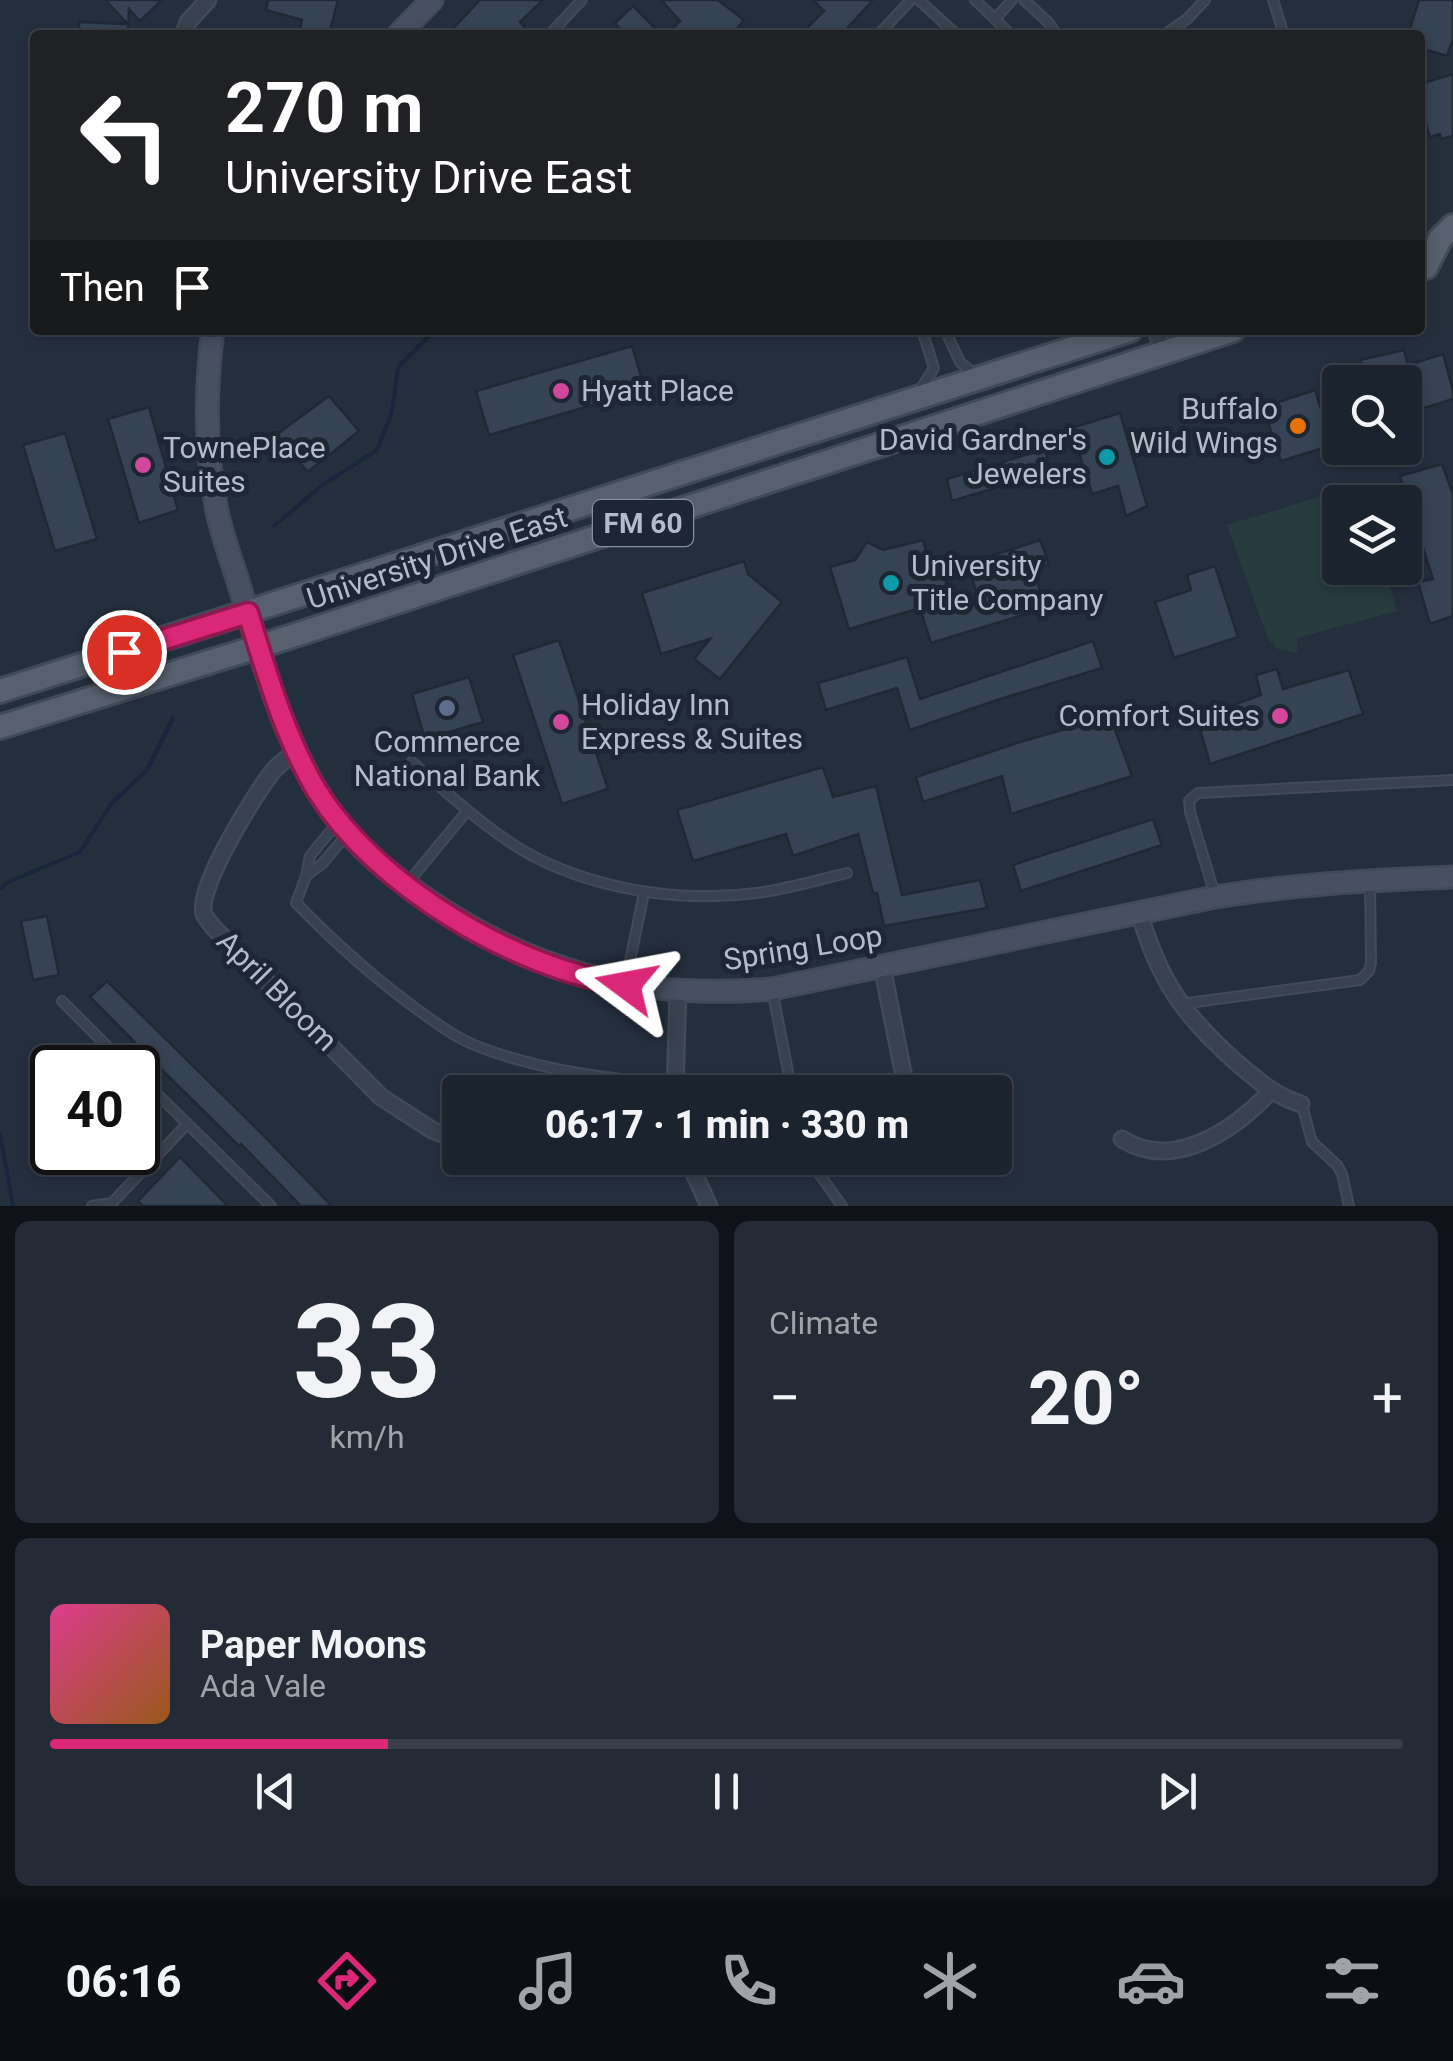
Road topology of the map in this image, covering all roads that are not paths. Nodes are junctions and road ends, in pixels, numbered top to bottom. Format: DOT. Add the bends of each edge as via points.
graph roads {
  1 [pos="208,0"];
  2 [pos="432,0"];
  3 [pos="582,0"];
  4 [pos="911,0"];
  5 [pos="919,0"];
  6 [pos="975,0"];
  7 [pos="1012,0"];
  8 [pos="1024,0"];
  9 [pos="1205,0"];
  10 [pos="1273,0"];
  11 [pos="996,19"];
  12 [pos="185,30"];
  13 [pos="404,30"];
  14 [pos="553,30"];
  15 [pos="883,30"];
  16 [pos="952,30"];
  17 [pos="1006,30"];
  18 [pos="1053,30"];
  19 [pos="1172,30"];
  20 [pos="1282,30"];
  21 [pos="1453,226"];
  22 [pos="1425,235"];
  23 [pos="1453,258"];
  24 [pos="1425,265"];
  25 [pos="1425,267"];
  26 [pos="212,335"];
  27 [pos="924,335"];
  28 [pos="947,335"];
  29 [pos="1114,335"];
  30 [pos="1200,335"];
  31 [pos="1160,341"];
  32 [pos="980,378"];
  33 [pos="914,399"];
  34 [pos="758,449"];
  35 [pos="771,482"];
  36 [pos="248,613"];
  37 [pos="258,647"];
  38 [pos="0,691"];
  39 [pos="0,727"];
  40 [pos="297,750"];
  41 [pos="412,762"];
  42 [pos="1453,780"];
  43 [pos="467,811"];
  44 [pos="343,826"];
  45 [pos="847,873"];
  46 [pos="306,876"];
  47 [pos="1453,878"];
  48 [pos="1370,880"];
  49 [pos="406,886"];
  50 [pos="644,893"];
  51 [pos="1216,896"];
  52 [pos="1138,912"];
  53 [pos="882,966"];
  54 [pos="626,985"];
  55 [pos="772,989"];
  56 [pos="678,992"];
  57 [pos="62,1002"];
  58 [pos="1180,1004"];
  59 [pos="106,1045"];
  60 [pos="583,1075"];
  61 [pos="675,1075"];
  62 [pos="789,1075"];
  63 [pos="904,1075"];
  64 [pos="1271,1091"];
  65 [pos="160,1098"];
  66 [pos="1302,1104"];
  67 [pos="187,1124"];
  68 [pos="442,1134"];
  69 [pos="1122,1139"];
  70 [pos="695,1175"];
  71 [pos="820,1175"];
  72 [pos="114,1205"];
  73 [pos="92,1206"];
  74 [pos="271,1206"];
  75 [pos="709,1206"];
  76 [pos="842,1206"];
  77 [pos="1348,1206"];
  1 -- 12 [label="street"];
  2 -- 13 [label="street"];
  3 -- 14 [label="lane"];
  4 -- 15 [label="lane"];
  5 -- 16 [label="lane"];
  6 -- 11 [label="lane"];
  7 -- 11 [label="lane"];
  8 -- 18 [label="lane"];
  9 -- 19 [label="lane"];
  10 -- 20 [label="lane"];
  11 -- 17 [label="lane"];
  21 -- 22 [label="main road"];
  21 -- 24 [label="main road"];
  23 -- 25 [label="main road"];
  26 -- 36 [label="street, Spring Loop" via="208,445 217,512"];
  27 -- 33 [label="lane" via="934,368"];
  28 -- 32 [label="lane" via="960,362"];
  29 -- 32 [label="main road, University Drive East / FM 60"];
  30 -- 31 [label="main road, University Drive East / FM 60"];
  31 -- 35 [label="main road, University Drive East / FM 60"];
  32 -- 33 [label="main road, University Drive East / FM 60"];
  33 -- 34 [label="main road, University Drive East / FM 60"];
  34 -- 35 [label="main road"];
  34 -- 36 [label="main road, University Drive East / FM 60"];
  35 -- 37 [label="main road, University Drive East / FM 60"];
  36 -- 37 [label="street, Spring Loop"];
  36 -- 38 [label="main road, University Drive East / FM 60"];
  37 -- 39 [label="main road, University Drive East / FM 60"];
  37 -- 40 [label="street, Spring Loop"];
  40 -- 44 [label="street, Spring Loop"];
  40 -- 68 [label="street, April Bloom" via="274,769 229,842 210,879 204,913 381,1097"];
  41 -- 43 [label="lane"];
  42 -- 51 [label="lane" via="1198,793 1189,801 1190,812"];
  43 -- 49 [label="lane"];
  43 -- 50 [label="lane" via="545,862"];
  44 -- 46 [label="lane" via="323,863"];
  44 -- 46 [label="lane" via="310,856"];
  44 -- 49 [label="street, Spring Loop"];
  45 -- 50 [label="lane" via="757,893"];
  46 -- 60 [label="lane" via="296,903 435,1023 474,1045"];
  47 -- 48 [label="street, Spring Loop"];
  48 -- 51 [label="street, Spring Loop"];
  48 -- 58 [label="lane" via="1371,962 1360,980"];
  49 -- 54 [label="street, Spring Loop" via="525,956"];
  50 -- 54 [label="lane"];
  51 -- 52 [label="street, Spring Loop"];
  52 -- 53 [label="street, Spring Loop"];
  52 -- 58 [label="street"];
  53 -- 55 [label="street, Spring Loop"];
  53 -- 63 [label="street"];
  54 -- 56 [label="street, Spring Loop"];
  55 -- 56 [label="street, Spring Loop"];
  55 -- 62 [label="lane"];
  56 -- 61 [label="street"];
  57 -- 59 [label="lane"];
  58 -- 64 [label="street"];
  64 -- 66 [label="street"];
  64 -- 69 [label="street" via="1236,1124 1202,1142 1159,1152"];
  65 -- 67 [label="lane"];
  66 -- 77 [label="lane" via="1312,1142 1342,1174"];
  67 -- 72 [label="lane"];
  67 -- 74 [label="lane"];
  70 -- 75 [label="street"];
  71 -- 76 [label="lane"];
  72 -- 73 [label="lane"];
}
